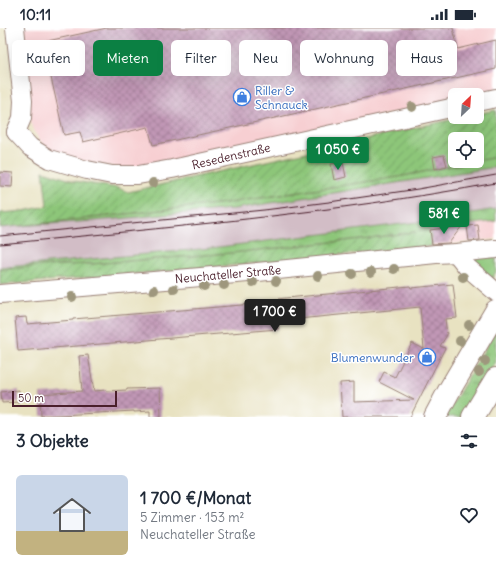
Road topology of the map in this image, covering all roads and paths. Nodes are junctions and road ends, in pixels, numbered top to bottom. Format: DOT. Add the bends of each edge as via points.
graph roads {
  1 [pos="15,28"];
  2 [pos="496,98"];
  3 [pos="484,101"];
  4 [pos="448,109"];
  5 [pos="8,133"];
  6 [pos="496,249"];
  7 [pos="456,253"];
  8 [pos="496,292"];
  9 [pos="0,294"];
  10 [pos="496,311"];
  11 [pos="496,379"];
  12 [pos="435,417"];
  13 [pos="473,417"];
  1 -- 5 [label="street" via="23,101 22,118"];
  2 -- 3 [label="street"];
  4 -- 5 [label="street, Resedenstraße" via="172,170 138,175 100,173 49,159"];
  6 -- 7 [label="street, Neuchateller Straße"];
  7 -- 8 [label="street" via="467,267"];
  7 -- 9 [label="street, Neuchateller Straße"];
  10 -- 12 [label="main road"];
  11 -- 13 [label="main road"];
}
